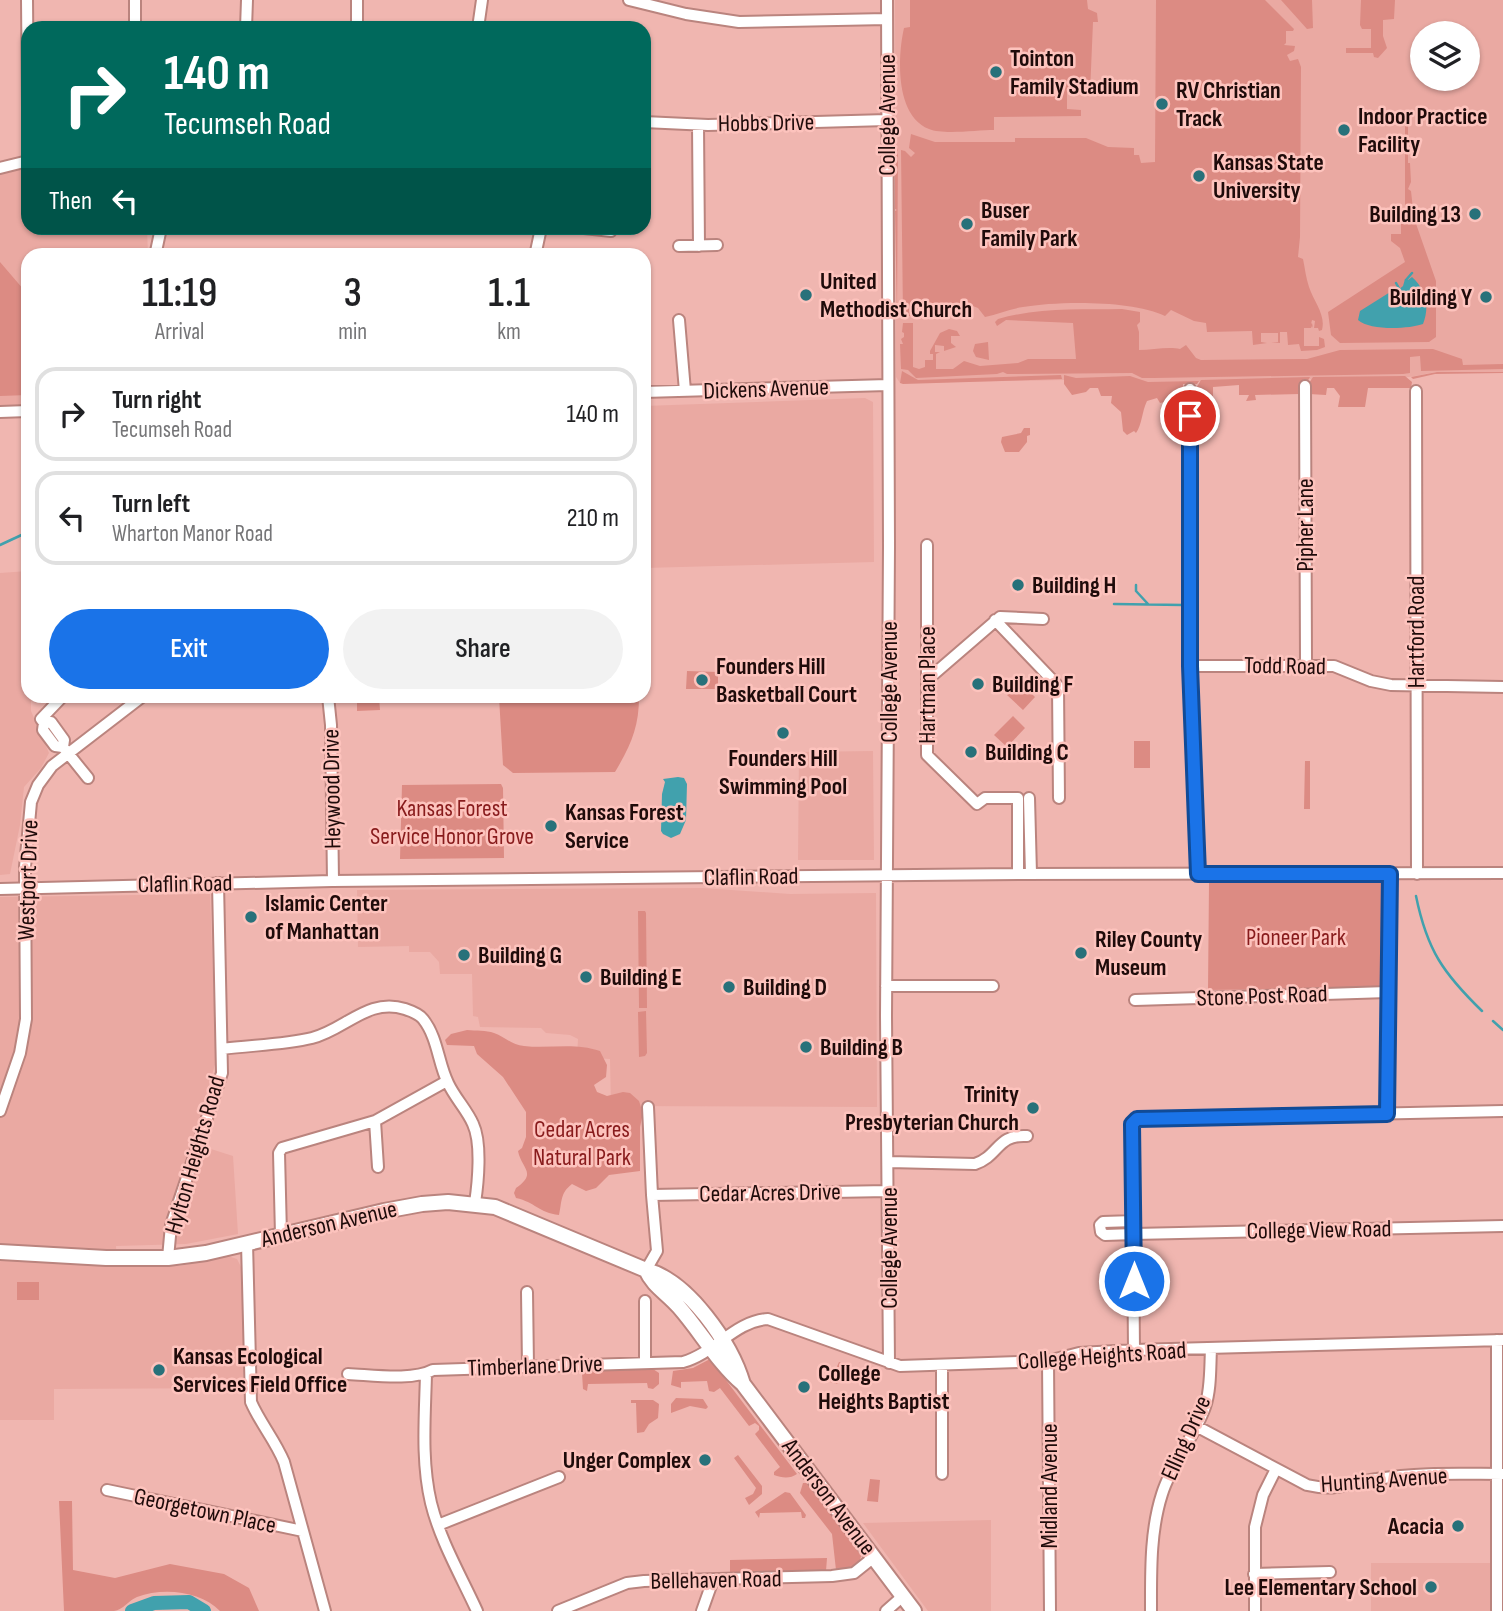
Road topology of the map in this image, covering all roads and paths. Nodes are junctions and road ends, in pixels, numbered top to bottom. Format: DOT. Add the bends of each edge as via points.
graph roads {
  1 [pos="27,0"];
  2 [pos="135,0"];
  3 [pos="247,0"];
  4 [pos="357,0"];
  5 [pos="482,0"];
  6 [pos="629,0"];
  7 [pos="887,0"];
  8 [pos="887,19"];
  9 [pos="27,21"];
  10 [pos="135,21"];
  11 [pos="246,21"];
  12 [pos="357,21"];
  13 [pos="479,21"];
  14 [pos="887,120"];
  15 [pos="651,122"];
  16 [pos="698,125"];
  17 [pos="21,163"];
  18 [pos="0,168"];
  19 [pos="717,245"];
  20 [pos="679,246"];
  21 [pos="699,246"];
  22 [pos="679,320"];
  23 [pos="888,386"];
  24 [pos="1305,386"];
  25 [pos="1190,388"];
  26 [pos="685,391"];
  27 [pos="1416,391"];
  28 [pos="651,392"];
  29 [pos="21,411"];
  30 [pos="0,412"];
  31 [pos="927,545"];
  32 [pos="1043,619"];
  33 [pos="995,620"];
  34 [pos="1306,664"];
  35 [pos="1190,666"];
  36 [pos="927,680"];
  37 [pos="1416,687"];
  38 [pos="1503,687"];
  39 [pos="56,703"];
  40 [pos="134,703"];
  41 [pos="329,703"];
  42 [pos="66,751"];
  43 [pos="88,778"];
  44 [pos="1024,798"];
  45 [pos="1059,798"];
  46 [pos="1503,873"];
  47 [pos="1018,874"];
  48 [pos="1031,874"];
  49 [pos="1198,874"];
  50 [pos="1390,874"];
  51 [pos="1417,874"];
  52 [pos="888,875"];
  53 [pos="333,881"];
  54 [pos="218,883"];
  55 [pos="0,889"];
  56 [pos="26,889"];
  57 [pos="886,986"];
  58 [pos="993,986"];
  59 [pos="1388,992"];
  60 [pos="1135,1000"];
  61 [pos="222,1049"];
  62 [pos="447,1081"];
  63 [pos="648,1107"];
  64 [pos="0,1111"];
  65 [pos="1503,1111"];
  66 [pos="1387,1114"];
  67 [pos="375,1121"];
  68 [pos="1027,1136"];
  69 [pos="889,1162"];
  70 [pos="378,1167"];
  71 [pos="888,1191"];
  72 [pos="652,1195"];
  73 [pos="475,1203"];
  74 [pos="1134,1221"];
  75 [pos="1503,1226"];
  76 [pos="1134,1234"];
  77 [pos="281,1235"];
  78 [pos="247,1243"];
  79 [pos="0,1252"];
  80 [pos="168,1258"];
  81 [pos="646,1270"];
  82 [pos="527,1292"];
  83 [pos="645,1301"];
  84 [pos="1500,1340"];
  85 [pos="718,1344"];
  86 [pos="1211,1349"];
  87 [pos="1134,1350"];
  88 [pos="1048,1361"];
  89 [pos="645,1363"];
  90 [pos="889,1363"];
  91 [pos="528,1366"];
  92 [pos="943,1366"];
  93 [pos="348,1374"];
  94 [pos="426,1374"];
  95 [pos="1196,1426"];
  96 [pos="1276,1469"];
  97 [pos="942,1474"];
  98 [pos="1500,1474"];
  99 [pos="559,1477"];
  100 [pos="107,1490"];
  101 [pos="438,1525"];
  102 [pos="303,1531"];
  103 [pos="874,1557"];
  104 [pos="1330,1572"];
  105 [pos="1254,1574"];
  106 [pos="713,1580"];
  107 [pos="903,1596"];
  108 [pos="325,1611"];
  109 [pos="478,1611"];
  110 [pos="558,1611"];
  111 [pos="702,1611"];
  112 [pos="886,1611"];
  113 [pos="914,1611"];
  114 [pos="1050,1611"];
  115 [pos="1152,1611"];
  116 [pos="1255,1611"];
  117 [pos="1497,1611"];
  1 -- 9 [label="street"];
  2 -- 10 [label="street"];
  3 -- 11 [label="street"];
  4 -- 12 [label="street"];
  5 -- 13 [label="street"];
  6 -- 8 [label="street" via="739,22"];
  7 -- 8 [label="street, College Avenue"];
  8 -- 14 [label="street, College Avenue"];
  14 -- 16 [label="street, Hobbs Drive"];
  14 -- 23 [label="street, College Avenue"];
  15 -- 16 [label="street, Hobbs Drive"];
  16 -- 21 [label="street"];
  17 -- 18 [label="street"];
  19 -- 21 [label="street"];
  20 -- 21 [label="street"];
  22 -- 26 [label="street"];
  23 -- 26 [label="street, Dickens Avenue"];
  23 -- 52 [label="street, College Avenue"];
  24 -- 34 [label="street, Pipher Lane"];
  25 -- 35 [label="street"];
  26 -- 28 [label="street, Dickens Avenue"];
  27 -- 37 [label="street, Hartford Road"];
  29 -- 30 [label="street"];
  31 -- 36 [label="street, Hartman Place"];
  32 -- 33 [label="street"];
  33 -- 36 [label="street"];
  33 -- 45 [label="street" via="1058,686"];
  34 -- 35 [label="street, Todd Road"];
  34 -- 37 [label="street, Todd Road" via="1334,666 1371,681"];
  35 -- 49 [label="street"];
  36 -- 44 [label="street, Hartman Place" via="927,755 977,804 985,798"];
  37 -- 38 [label="street, Todd Road"];
  37 -- 51 [label="street, Hartford Road"];
  39 -- 42 [label="street" via="41,719 43,730 55,746"];
  40 -- 42 [label="street, Westport Drive"];
  41 -- 53 [label="street, Heywood Drive"];
  42 -- 43 [label="street"];
  42 -- 56 [label="street, Westport Drive" via="38,785 31,802"];
  44 -- 47 [label="street"];
  44 -- 48 [label="street"];
  46 -- 51 [label="street, Claflin Road"];
  47 -- 48 [label="street, Claflin Road"];
  47 -- 52 [label="street, Claflin Road"];
  48 -- 49 [label="street, Claflin Road"];
  49 -- 50 [label="street, Claflin Road"];
  50 -- 51 [label="street, Claflin Road"];
  50 -- 59 [label="street"];
  52 -- 53 [label="street, Claflin Road"];
  52 -- 57 [label="street, College Avenue"];
  53 -- 54 [label="street, Claflin Road"];
  54 -- 56 [label="street, Claflin Road"];
  54 -- 61 [label="street, Hylton Heights Road"];
  55 -- 56 [label="street, Claflin Road"];
  56 -- 64 [label="street, Westport Drive" via="26,1019"];
  57 -- 58 [label="street"];
  57 -- 69 [label="street, College Avenue"];
  59 -- 60 [label="street, Stone Post Road"];
  59 -- 66 [label="street"];
  61 -- 62 [label="street" via="311,1038 358,1014 378,1007 399,1007 422,1018"];
  61 -- 80 [label="street, Hylton Heights Road" via="222,1073 171,1225"];
  62 -- 67 [label="street"];
  62 -- 73 [label="street" via="474,1126 479,1178"];
  63 -- 72 [label="street"];
  65 -- 66 [label="street"];
  66 -- 74 [label="street" via="1137,1119 1132,1124"];
  67 -- 70 [label="street"];
  67 -- 77 [label="street" via="282,1148"];
  68 -- 69 [label="street" via="1012,1135 988,1160 975,1164"];
  69 -- 71 [label="street, College Avenue"];
  71 -- 72 [label="street, Cedar Acres Drive"];
  71 -- 90 [label="street, College Avenue"];
  72 -- 81 [label="street" via="657,1251"];
  73 -- 77 [label="main road, Anderson Avenue" via="422,1204"];
  73 -- 81 [label="main road, Anderson Avenue" via="511,1212"];
  74 -- 76 [label="street"];
  74 -- 76 [label="street, College View Road" via="1106,1221 1100,1228 1103,1234"];
  75 -- 76 [label="street, College View Road"];
  76 -- 87 [label="street"];
  77 -- 78 [label="main road, Anderson Avenue"];
  78 -- 80 [label="main road, Anderson Avenue"];
  78 -- 102 [label="street" via="251,1402 280,1452"];
  79 -- 80 [label="main road, Anderson Avenue"];
  81 -- 85 [label="main road, Anderson Avenue" via="652,1283"];
  82 -- 91 [label="street"];
  83 -- 89 [label="street"];
  84 -- 86 [label="street, College Heights Road"];
  84 -- 98 [label="street"];
  85 -- 89 [label="street, Timberlane Drive" via="683,1362"];
  85 -- 90 [label="street, College Heights Road" via="746,1324 768,1319"];
  85 -- 103 [label="main road, Anderson Avenue" via="729,1372 743,1384"];
  86 -- 87 [label="street, College Heights Road"];
  86 -- 95 [label="street, Elling Drive" via="1209,1390"];
  87 -- 88 [label="street, College Heights Road" via="1079,1353"];
  88 -- 92 [label="street, College Heights Road"];
  88 -- 114 [label="street, Midland Avenue"];
  89 -- 91 [label="street, Timberlane Drive"];
  90 -- 92 [label="street, College Heights Road"];
  91 -- 94 [label="street, Timberlane Drive"];
  92 -- 97 [label="street"];
  93 -- 94 [label="street, Timberlane Drive"];
  94 -- 101 [label="street" via="428,1488"];
  95 -- 96 [label="street, Hunting Avenue"];
  95 -- 115 [label="street, Elling Drive" via="1160,1497 1152,1558"];
  96 -- 98 [label="street, Hunting Avenue" via="1307,1485 1335,1489 1376,1479"];
  96 -- 105 [label="street" via="1257,1511"];
  98 -- 117 [label="street"];
  99 -- 101 [label="street"];
  100 -- 102 [label="street, Georgetown Place"];
  101 -- 109 [label="street"];
  102 -- 108 [label="street"];
  103 -- 106 [label="street, Bellehaven Road" via="854,1573"];
  103 -- 107 [label="main road, Anderson Avenue"];
  104 -- 105 [label="street"];
  105 -- 116 [label="street"];
  106 -- 110 [label="street, Bellehaven Road" via="627,1583"];
  106 -- 111 [label="street"];
  107 -- 112 [label="street"];
  107 -- 113 [label="main road, Anderson Avenue"];
}
